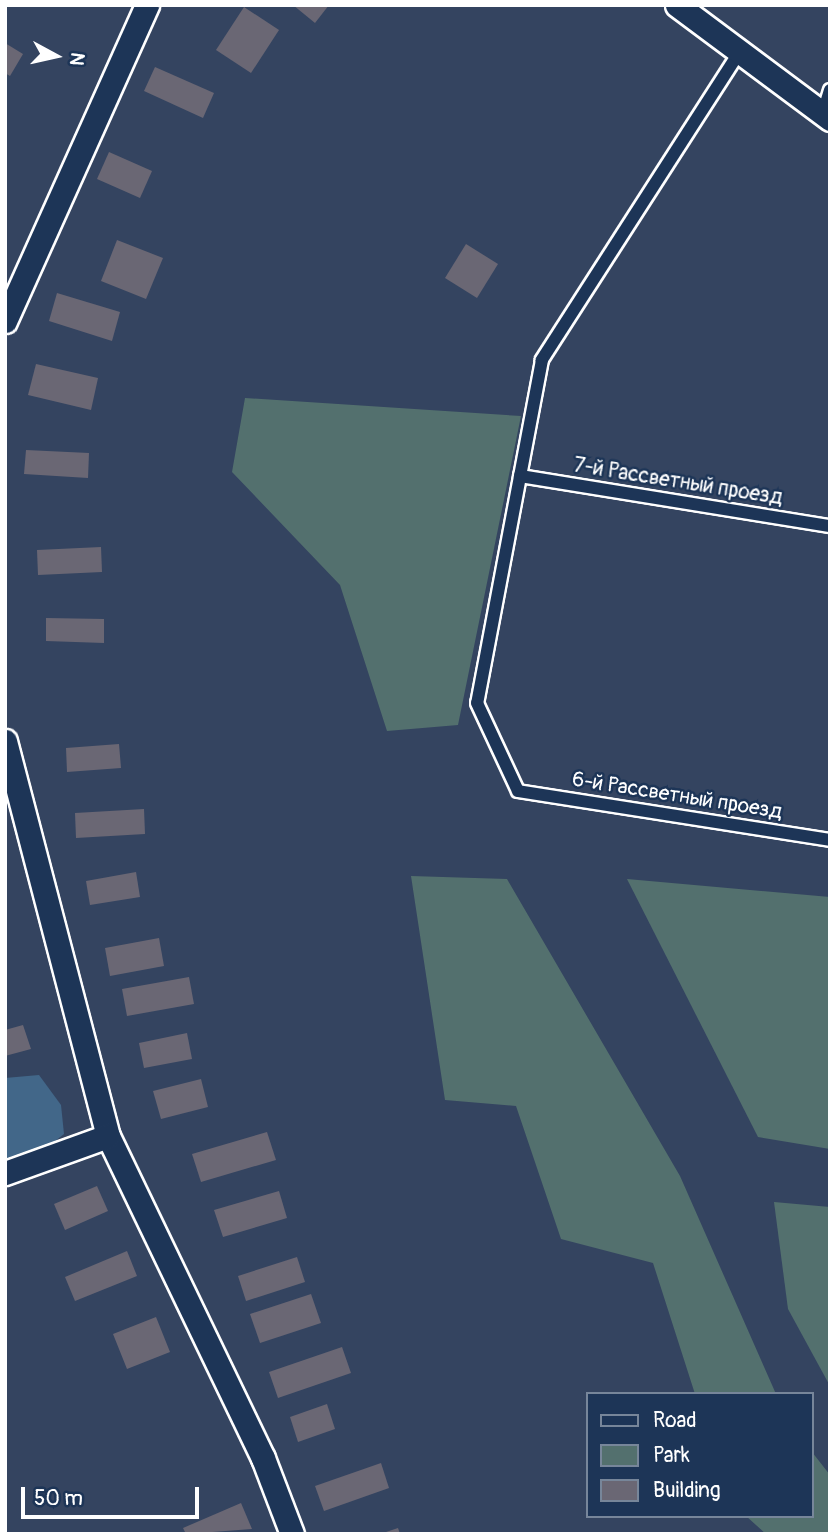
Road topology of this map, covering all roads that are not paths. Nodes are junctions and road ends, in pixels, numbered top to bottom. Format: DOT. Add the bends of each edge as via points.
graph roads {
  1 [pos="147,5"];
  2 [pos="677,5"];
  3 [pos="742,48"];
  4 [pos="830,90"];
  5 [pos="826,116"];
  6 [pos="5,321"];
  7 [pos="520,476"];
  8 [pos="830,526"];
  9 [pos="5,741"];
  10 [pos="830,840"];
  11 [pos="108,1136"];
  12 [pos="5,1173"];
  13 [pos="292,1534"];
  1 -- 6 [label="street"];
  2 -- 3 [label="street"];
  3 -- 5 [label="street"];
  3 -- 7 [label="lane" via="542,360"];
  4 -- 5 [label="lane"];
  7 -- 8 [label="lane, 7-й Рассветный проезд"];
  7 -- 10 [label="lane, 6-й Рассветный проезд" via="477,703 518,791"];
  9 -- 11 [label="street"];
  11 -- 12 [label="street"];
  11 -- 13 [label="street" via="263,1458"];
}
